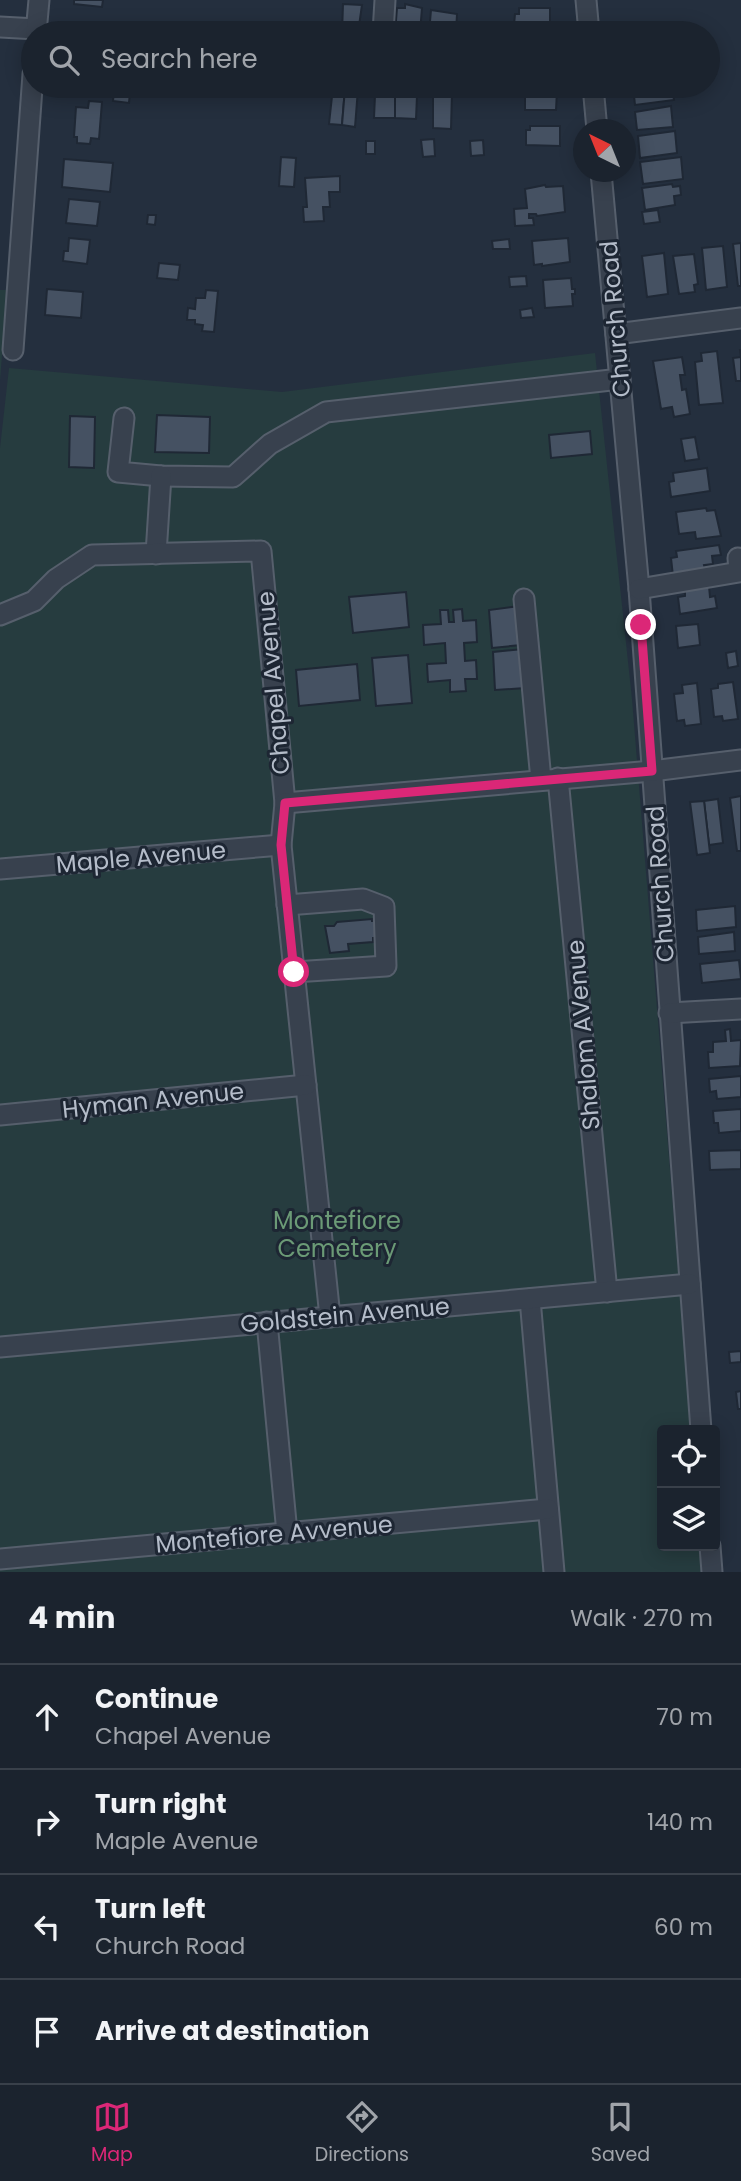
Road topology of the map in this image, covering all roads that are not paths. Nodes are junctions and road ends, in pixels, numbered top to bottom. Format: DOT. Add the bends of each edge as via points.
graph roads {
  1 [pos="39,0"];
  2 [pos="385,0"];
  3 [pos="586,0"];
  4 [pos="37,21"];
  5 [pos="384,21"];
  6 [pos="588,21"];
  7 [pos="0,27"];
  8 [pos="21,29"];
  9 [pos="31,98"];
  10 [pos="594,98"];
  11 [pos="596,119"];
  12 [pos="602,182"];
  13 [pos="741,318"];
  14 [pos="616,334"];
  15 [pos="13,350"];
  16 [pos="620,379"];
  17 [pos="124,418"];
  18 [pos="161,476"];
  19 [pos="156,554"];
  20 [pos="738,558"];
  21 [pos="639,589"];
  22 [pos="524,599"];
  23 [pos="0,615"];
  24 [pos="741,760"];
  25 [pos="652,771"];
  26 [pos="549,779"];
  27 [pos="285,803"];
  28 [pos="281,845"];
  29 [pos="0,869"];
  30 [pos="287,905"];
  31 [pos="294,972"];
  32 [pos="741,1009"];
  33 [pos="669,1013"];
  34 [pos="306,1085"];
  35 [pos="0,1115"];
  36 [pos="690,1284"];
  37 [pos="607,1292"];
  38 [pos="530,1299"];
  39 [pos="330,1317"];
  40 [pos="267,1322"];
  41 [pos="0,1347"];
  42 [pos="701,1425"];
  43 [pos="548,1509"];
  44 [pos="287,1534"];
  45 [pos="710,1551"];
  46 [pos="0,1559"];
  47 [pos="554,1572"];
  48 [pos="712,1572"];
  1 -- 4 [label="street"];
  2 -- 5 [label="street"];
  3 -- 6 [label="street"];
  7 -- 8 [label="street"];
  9 -- 15 [label="street"];
  10 -- 11 [label="street"];
  12 -- 14 [label="street, Church Road"];
  13 -- 14 [label="street"];
  14 -- 16 [label="street, Church Road"];
  16 -- 18 [label="street" via="327,412 270,444 233,477"];
  16 -- 21 [label="street, Church Road"];
  17 -- 18 [label="street" via="118,472"];
  18 -- 19 [label="street"];
  19 -- 23 [label="street" via="92,555 56,579 34,601"];
  19 -- 27 [label="street, Chapel Avenue" via="261,551"];
  20 -- 21 [label="street" via="739,572"];
  21 -- 25 [label="street, Church Road"];
  22 -- 26 [label="street, Shalom AVenue"];
  24 -- 25 [label="street"];
  25 -- 26 [label="street"];
  25 -- 33 [label="street, Church Road"];
  26 -- 27 [label="street"];
  26 -- 37 [label="street, Shalom AVenue"];
  27 -- 28 [label="street, Chapel Avenue"];
  28 -- 29 [label="street, Maple Avenue"];
  28 -- 30 [label="street, Chapel Avenue"];
  30 -- 31 [label="street, Chapel Avenue"];
  30 -- 31 [label="street" via="363,899 384,907 386,966"];
  31 -- 34 [label="street, Chapel Avenue"];
  32 -- 33 [label="street"];
  33 -- 36 [label="street, Church Road"];
  34 -- 35 [label="street, Hyman Avenue"];
  34 -- 39 [label="street, Chapel Avenue"];
  36 -- 37 [label="street, Goldstein Avenue"];
  36 -- 42 [label="street, Church Road"];
  37 -- 38 [label="street, Goldstein Avenue"];
  38 -- 39 [label="street, Goldstein Avenue"];
  38 -- 43 [label="street"];
  39 -- 40 [label="street, Goldstein Avenue"];
  40 -- 41 [label="street, Goldstein Avenue"];
  40 -- 44 [label="street"];
  43 -- 44 [label="street, Montefiore Avvenue"];
  43 -- 47 [label="street"];
  44 -- 46 [label="street, Montefiore Avvenue"];
  45 -- 48 [label="street"];
}
